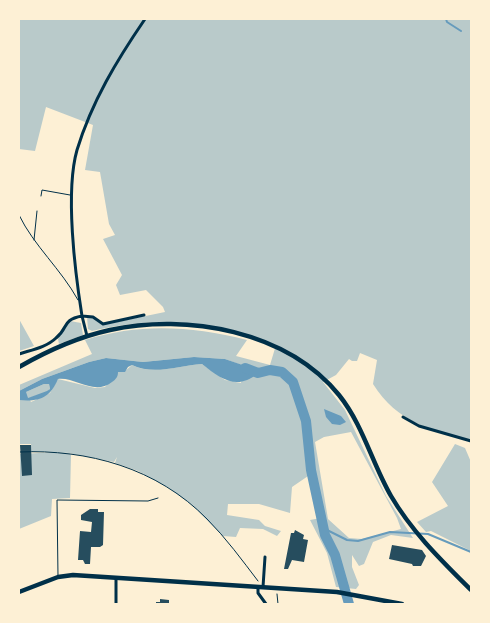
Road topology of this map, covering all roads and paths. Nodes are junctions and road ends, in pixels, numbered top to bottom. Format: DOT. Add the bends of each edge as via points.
graph roads {
  1 [pos="145,19"];
  2 [pos="72,195"];
  3 [pos="41,196"];
  4 [pos="37,211"];
  5 [pos="19,215"];
  6 [pos="33,241"];
  7 [pos="81,305"];
  8 [pos="144,315"];
  9 [pos="82,316"];
  10 [pos="87,336"];
  11 [pos="19,354"];
  12 [pos="19,367"];
  13 [pos="403,417"];
  14 [pos="471,441"];
  15 [pos="20,452"];
  16 [pos="158,498"];
  17 [pos="265,557"];
  18 [pos="58,577"];
  19 [pos="116,577"];
  20 [pos="261,587"];
  21 [pos="278,588"];
  22 [pos="471,590"];
  23 [pos="19,592"];
  24 [pos="116,604"];
  25 [pos="266,604"];
  26 [pos="278,604"];
  27 [pos="402,604"];
  1 -- 2 [label="street" via="98,95 77,152"];
  2 -- 3 [label="lane" via="42,190"];
  2 -- 7 [label="street"];
  4 -- 6 [label="lane"];
  5 -- 6 [label="lane"];
  6 -- 7 [label="lane" via="60,272"];
  7 -- 9 [label="street"];
  8 -- 9 [label="street" via="103,324 93,317"];
  9 -- 10 [label="street"];
  9 -- 11 [label="street" via="70,319 56,339"];
  10 -- 12 [label="main road"];
  10 -- 22 [label="main road" via="130,326 166,324 201,327 276,347 305,364 333,389 353,416 390,493 410,526"];
  13 -- 14 [label="street" via="418,426"];
  15 -- 20 [label="path" via="71,453 113,462 154,479 192,505 223,536"];
  16 -- 18 [label="lane" via="148,501 57,500"];
  17 -- 20 [label="street"];
  18 -- 19 [label="main road"];
  18 -- 23 [label="main road"];
  19 -- 20 [label="main road"];
  19 -- 24 [label="street"];
  20 -- 21 [label="main road"];
  20 -- 25 [label="street" via="258,593"];
  21 -- 26 [label="path"];
  21 -- 27 [label="main road" via="358,594"];
}
